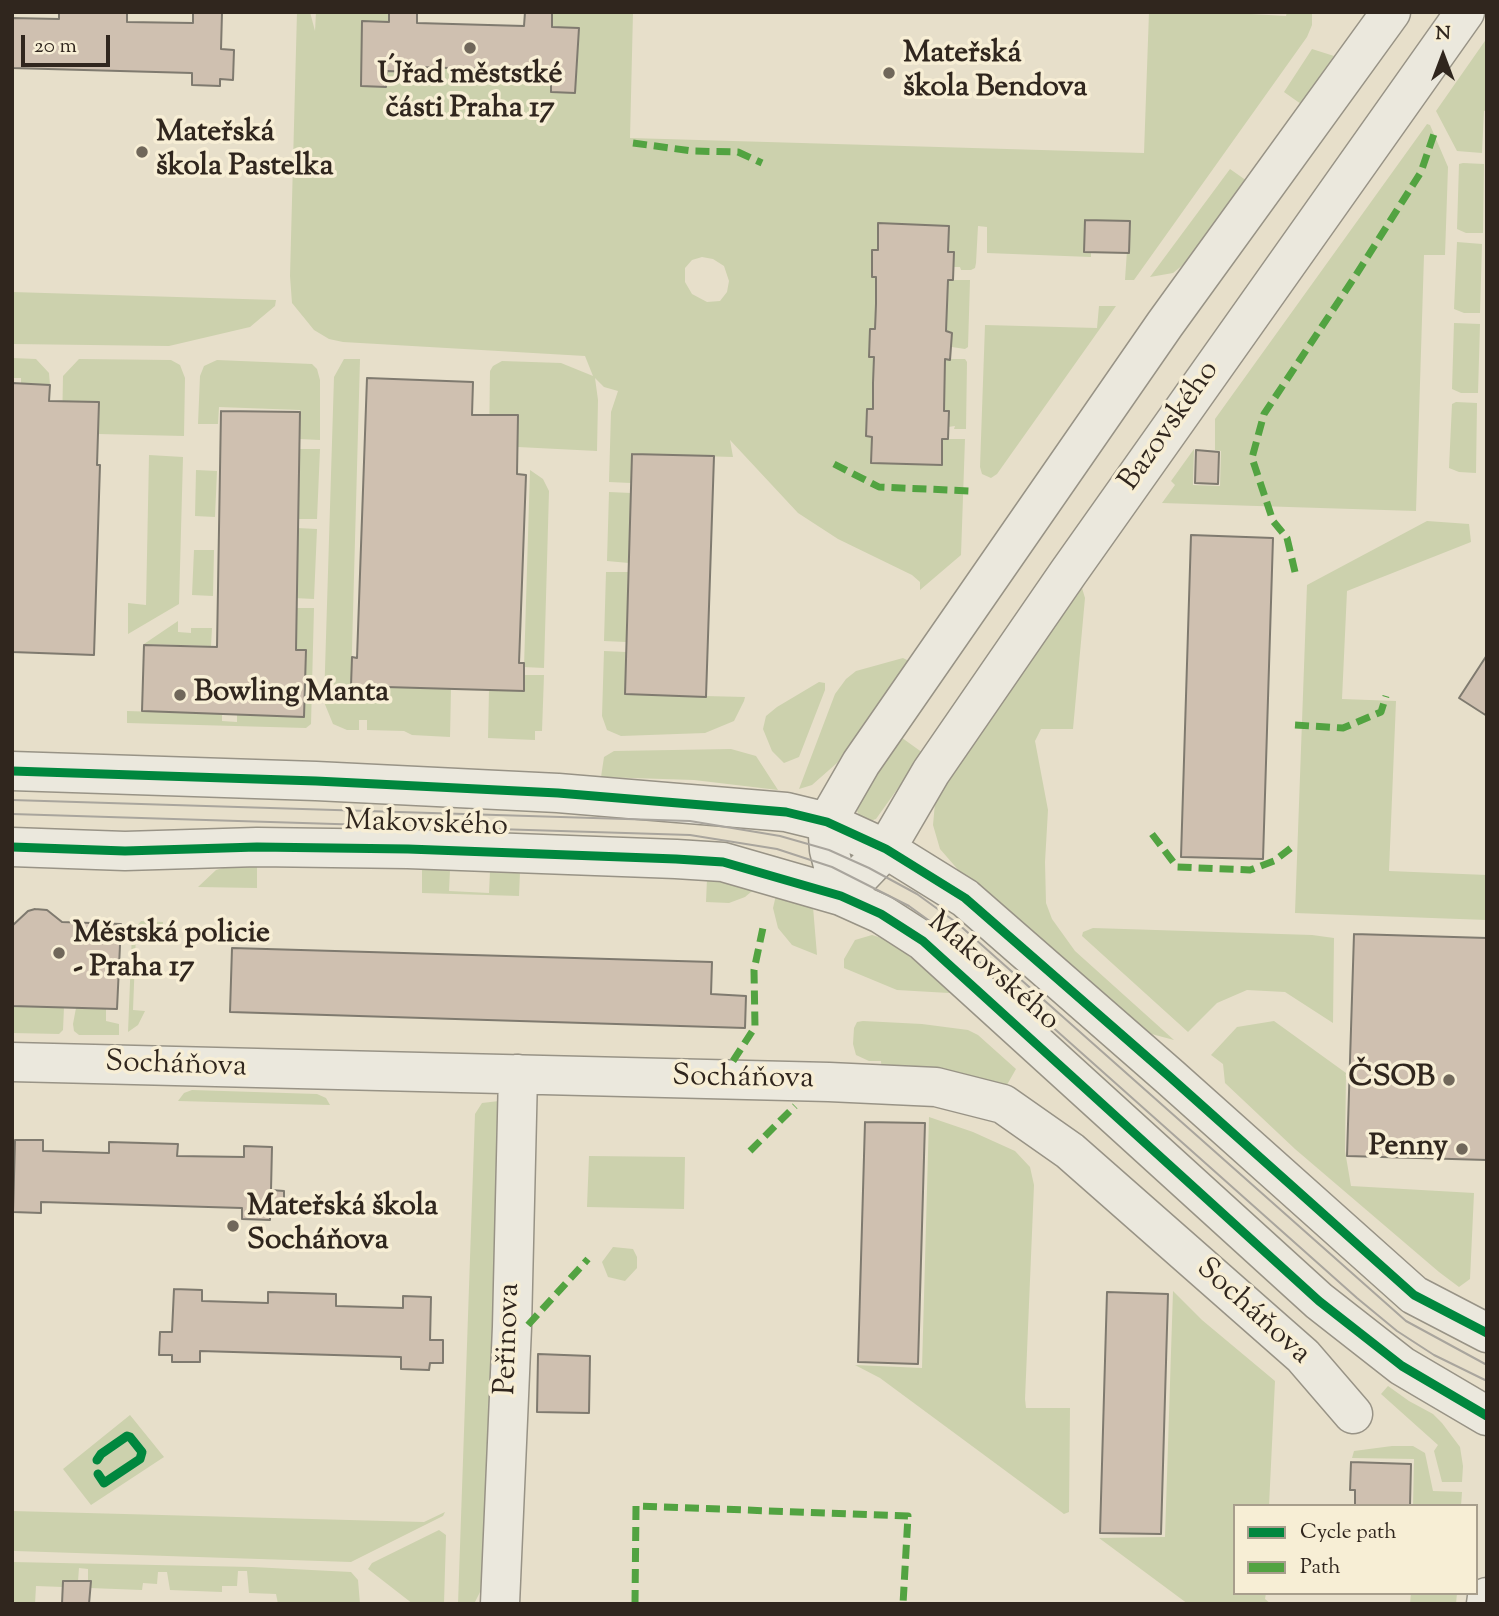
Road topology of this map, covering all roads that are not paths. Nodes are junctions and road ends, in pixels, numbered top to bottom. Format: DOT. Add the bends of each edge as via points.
graph roads {
  1 [pos="1391,12"];
  2 [pos="1465,12"];
  3 [pos="12,771"];
  4 [pos="827,822"];
  5 [pos="12,847"];
  6 [pos="886,849"];
  7 [pos="841,896"];
  8 [pos="12,1062"];
  9 [pos="518,1074"];
  10 [pos="1487,1333"];
  11 [pos="1353,1414"];
  12 [pos="1487,1416"];
  13 [pos="1487,1597"];
  14 [pos="500,1604"];
  15 [pos="1486,1604"];
  1 -- 4 [label="street" via="1157,335 869,752"];
  2 -- 6 [label="street, Bazovského" via="1068,573 931,772"];
  3 -- 4 [label="street, Makovského" via="558,793 786,812"];
  4 -- 6 [label="street, Makovského"];
  4 -- 7 [label="street"];
  5 -- 7 [label="street, Makovského" via="125,851 257,846 676,859 723,862"];
  6 -- 7 [label="street, Bazovského"];
  6 -- 10 [label="street, Makovského" via="965,898 1414,1295"];
  7 -- 12 [label="street, Makovského" via="881,914 923,942 1319,1301 1402,1366"];
  8 -- 9 [label="street, Socháňova"];
  9 -- 11 [label="street, Socháňova" via="936,1087 1003,1104 1070,1150 1303,1356"];
  9 -- 14 [label="street, Peřinova"];
  13 -- 15 [label="street"];
}
